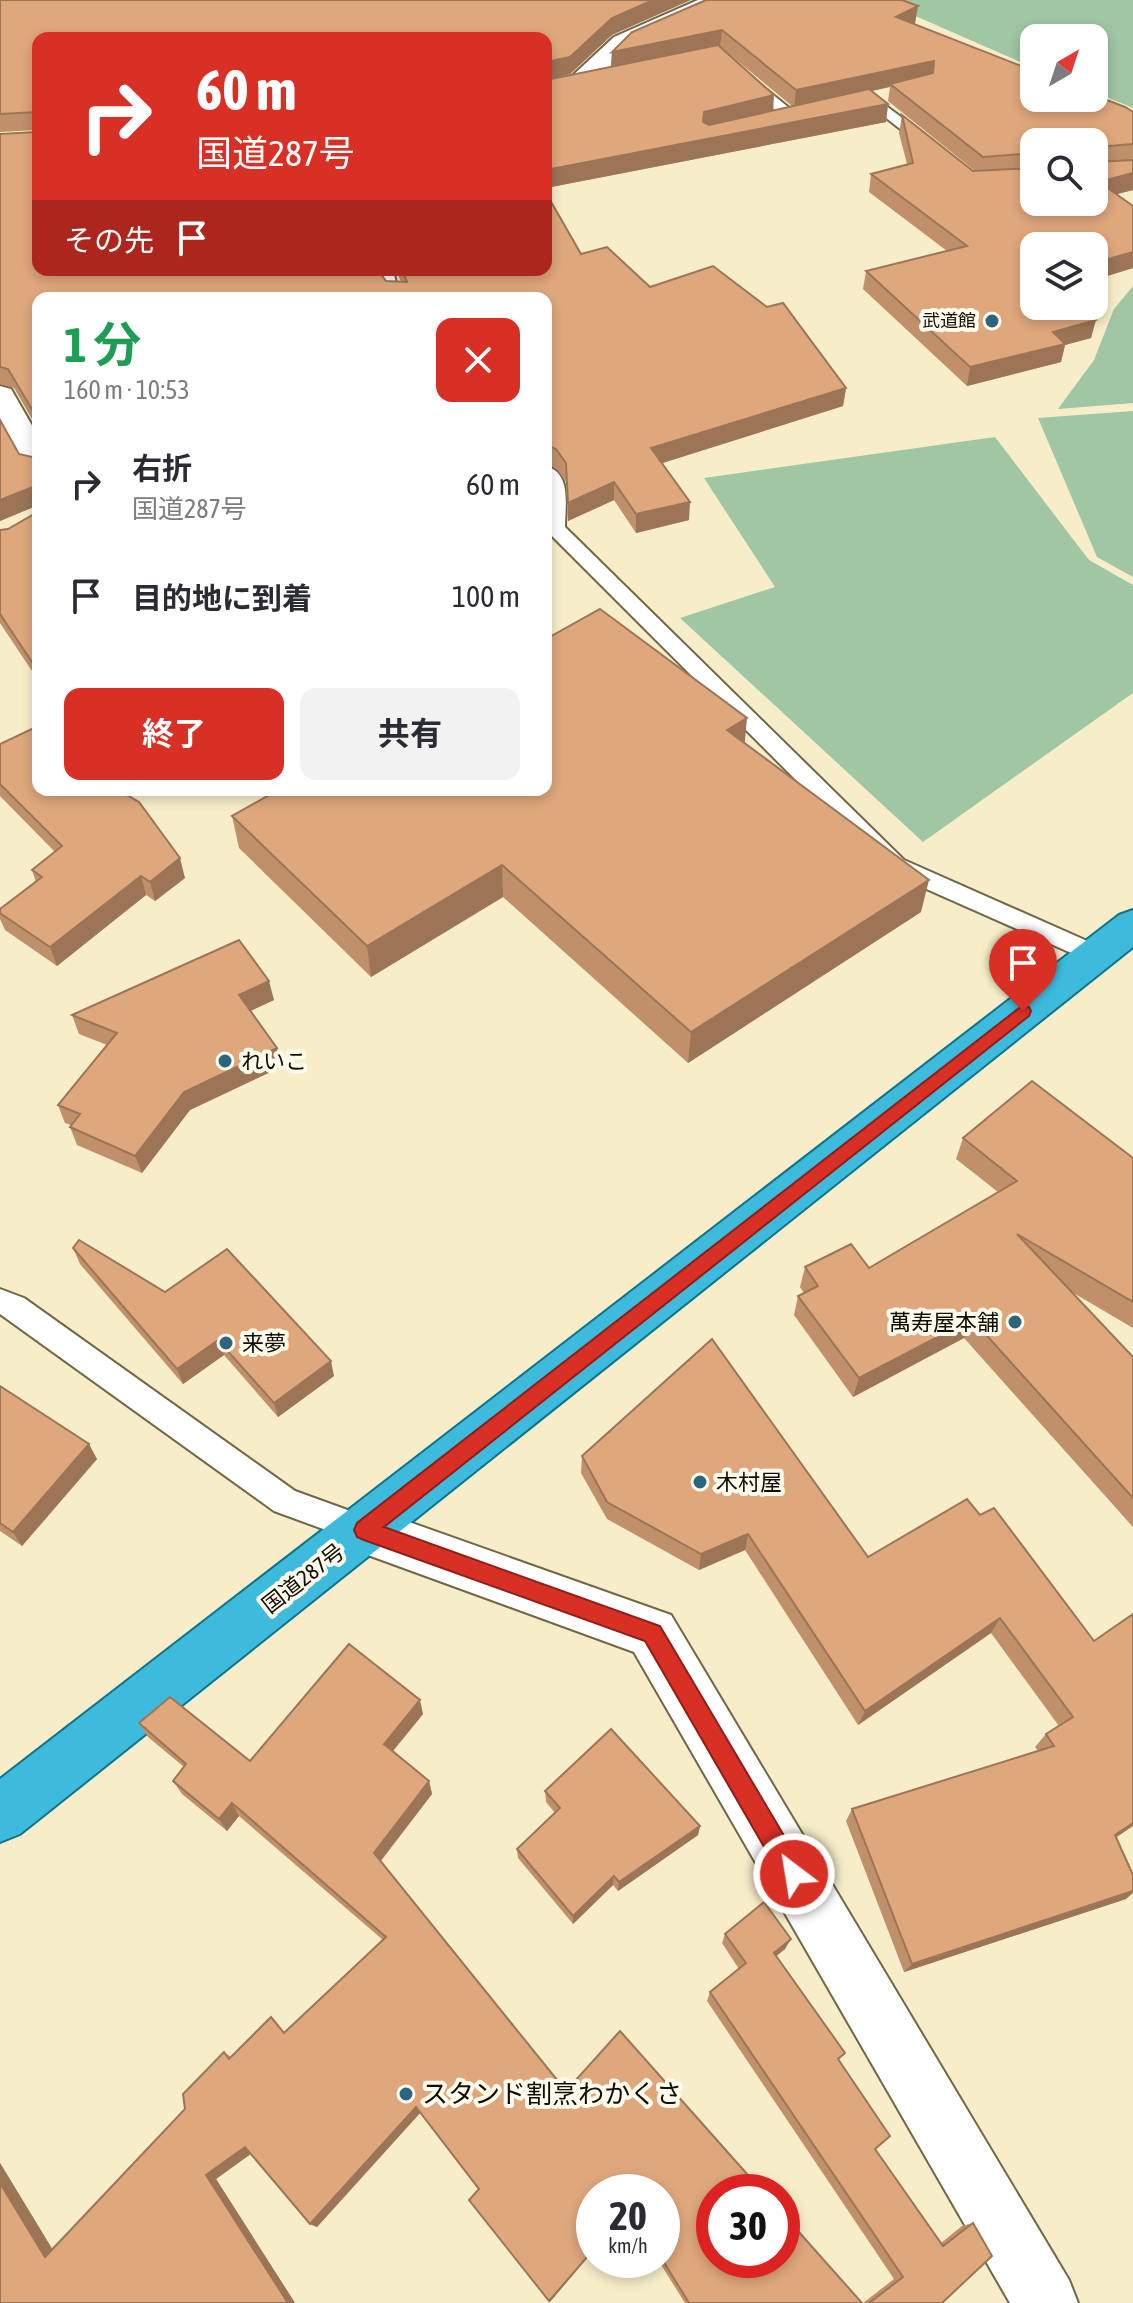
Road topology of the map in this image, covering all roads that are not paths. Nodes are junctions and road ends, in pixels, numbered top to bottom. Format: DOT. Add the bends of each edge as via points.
graph roads {
  1 [pos="717,0"];
  2 [pos="732,64"];
  3 [pos="608,77"];
  4 [pos="579,83"];
  5 [pos="552,88"];
  6 [pos="941,155"];
  7 [pos="0,395"];
  8 [pos="32,453"];
  9 [pos="552,479"];
  10 [pos="1133,925"];
  11 [pos="1095,954"];
  12 [pos="0,1301"];
  13 [pos="364,1530"];
  14 [pos="0,1814"];
  15 [pos="1046,2303"];
  1 -- 4 [label="street" via="622,42"];
  2 -- 6 [label="lane" via="783,118 877,96"];
  3 -- 4 [label="lane"];
  4 -- 5 [label="street"];
  7 -- 8 [label="street"];
  9 -- 11 [label="lane" via="555,528 896,866"];
  10 -- 11 [label="highway, 国道287号"];
  11 -- 13 [label="highway, 国道287号"];
  12 -- 13 [label="lane" via="285,1501"];
  13 -- 14 [label="highway, 国道287号"];
  13 -- 15 [label="street" via="652,1633"];
}
